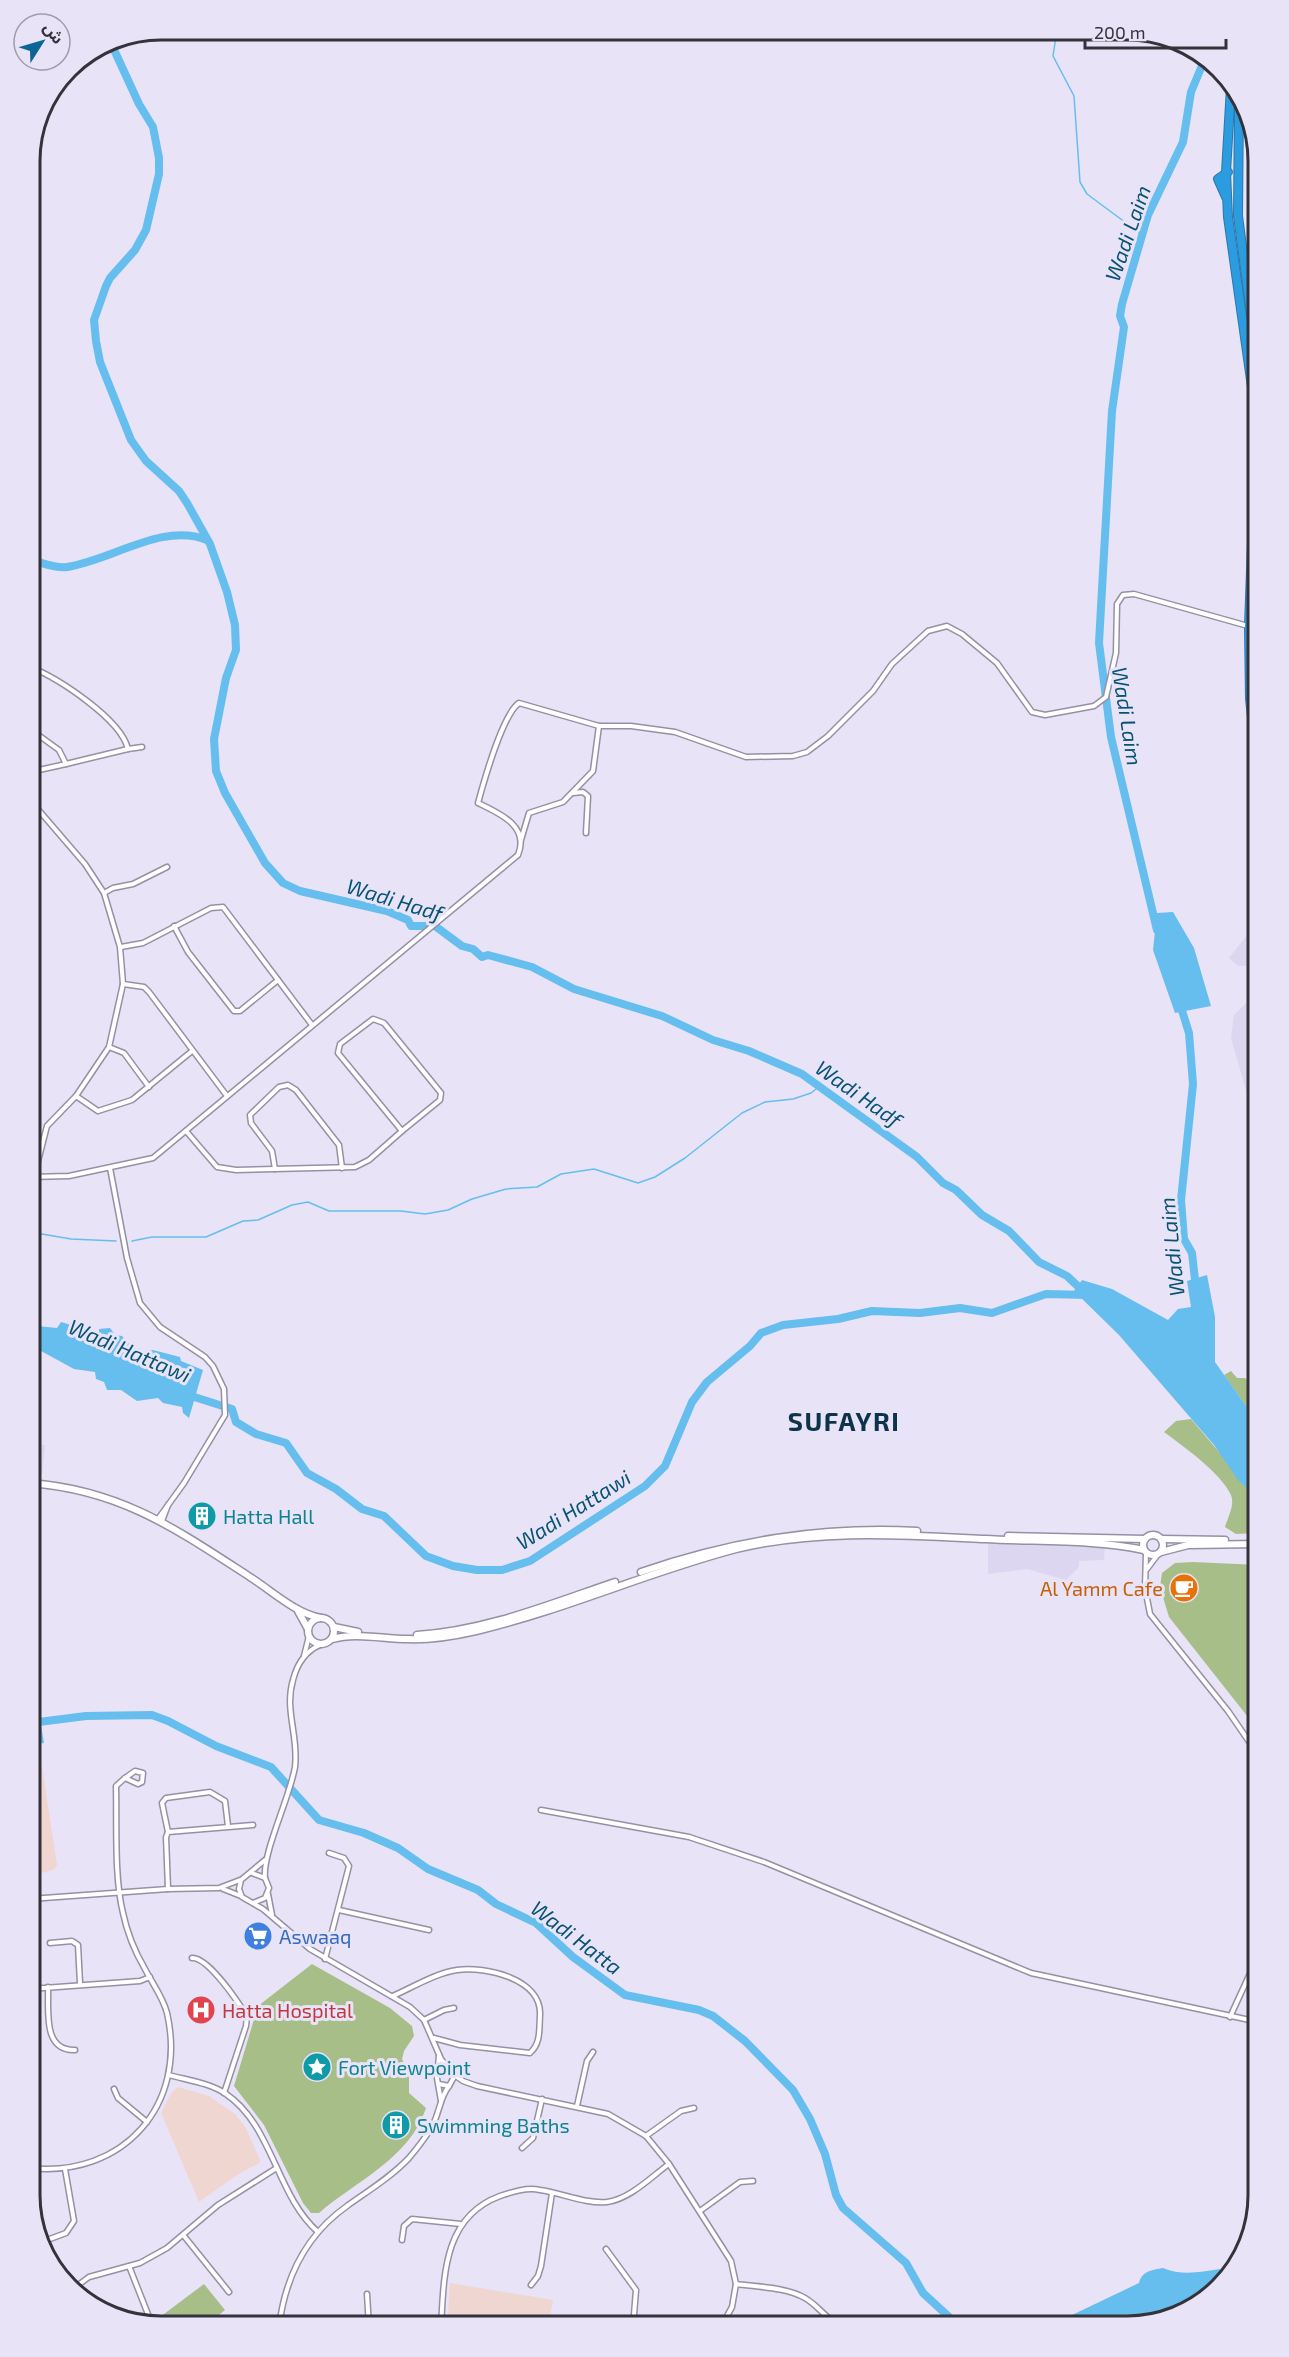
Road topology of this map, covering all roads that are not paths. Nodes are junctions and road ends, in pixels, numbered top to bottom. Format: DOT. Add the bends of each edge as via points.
graph roads {
  1 [pos="1230,98"];
  2 [pos="1239,115"];
  3 [pos="1226,172"];
  4 [pos="1238,206"];
  5 [pos="1248,286"];
  6 [pos="1248,361"];
  7 [pos="1248,626"];
  8 [pos="41,674"];
  9 [pos="599,726"];
  10 [pos="41,737"];
  11 [pos="142,747"];
  12 [pos="128,749"];
  13 [pos="66,764"];
  14 [pos="41,770"];
  15 [pos="572,793"];
  16 [pos="41,812"];
  17 [pos="586,833"];
  18 [pos="521,841"];
  19 [pos="167,867"];
  20 [pos="104,893"];
  21 [pos="174,926"];
  22 [pos="120,947"];
  23 [pos="278,980"];
  24 [pos="123,984"];
  25 [pos="312,1025"];
  26 [pos="109,1047"];
  27 [pos="192,1051"];
  28 [pos="149,1087"];
  29 [pos="76,1096"];
  30 [pos="226,1096"];
  31 [pos="186,1131"];
  32 [pos="402,1131"];
  33 [pos="41,1145"];
  34 [pos="110,1168"];
  35 [pos="342,1168"];
  36 [pos="275,1169"];
  37 [pos="40,1177"];
  38 [pos="40,1485"];
  39 [pos="160,1520"];
  40 [pos="1145,1539"];
  41 [pos="1161,1539"];
  42 [pos="1248,1542"];
  43 [pos="1248,1542"];
  44 [pos="1145,1551"];
  45 [pos="1160,1552"];
  46 [pos="1146,1572"];
  47 [pos="293,1606"];
  48 [pos="321,1618"];
  49 [pos="334,1627"];
  50 [pos="309,1633"];
  51 [pos="332,1640"];
  52 [pos="320,1645"];
  53 [pos="303,1657"];
  54 [pos="1248,1740"];
  55 [pos="125,1778"];
  56 [pos="541,1810"];
  57 [pos="253,1825"];
  58 [pos="228,1826"];
  59 [pos="168,1832"];
  60 [pos="329,1853"];
  61 [pos="265,1860"];
  62 [pos="252,1873"];
  63 [pos="265,1878"];
  64 [pos="241,1880"];
  65 [pos="168,1888"];
  66 [pos="219,1888"];
  67 [pos="120,1892"];
  68 [pos="268,1893"];
  69 [pos="242,1897"];
  70 [pos="40,1898"];
  71 [pos="252,1903"];
  72 [pos="339,1910"];
  73 [pos="272,1916"];
  74 [pos="429,1930"];
  75 [pos="51,1943"];
  76 [pos="192,1958"];
  77 [pos="325,1959"];
  78 [pos="150,1977"];
  79 [pos="1248,1978"];
  80 [pos="80,1983"];
  81 [pos="48,1987"];
  82 [pos="40,1988"];
  83 [pos="393,1996"];
  84 [pos="453,2008"];
  85 [pos="1230,2017"];
  86 [pos="424,2020"];
  87 [pos="1248,2020"];
  88 [pos="434,2038"];
  89 [pos="75,2050"];
  90 [pos="593,2052"];
  91 [pos="439,2053"];
  92 [pos="451,2072"];
  93 [pos="168,2075"];
  94 [pos="437,2075"];
  95 [pos="463,2081"];
  96 [pos="439,2083"];
  97 [pos="450,2085"];
  98 [pos="114,2089"];
  99 [pos="224,2093"];
  100 [pos="542,2099"];
  101 [pos="441,2101"];
  102 [pos="577,2106"];
  103 [pos="694,2108"];
  104 [pos="147,2122"];
  105 [pos="646,2136"];
  106 [pos="522,2148"];
  107 [pos="669,2164"];
  108 [pos="40,2168"];
  109 [pos="65,2169"];
  110 [pos="275,2169"];
  111 [pos="753,2181"];
  112 [pos="552,2193"];
  113 [pos="700,2211"];
  114 [pos="461,2224"];
  115 [pos="318,2232"];
  116 [pos="184,2236"];
  117 [pos="49,2240"];
  118 [pos="402,2240"];
  119 [pos="606,2249"];
  120 [pos="129,2266"];
  121 [pos="79,2284"];
  122 [pos="736,2284"];
  123 [pos="531,2285"];
  124 [pos="229,2292"];
  125 [pos="367,2294"];
  126 [pos="148,2315"];
  127 [pos="282,2316"];
  128 [pos="368,2316"];
  129 [pos="442,2316"];
  130 [pos="634,2316"];
  131 [pos="727,2316"];
  132 [pos="823,2316"];
  1 -- 3 [label="highway"];
  2 -- 4 [label="highway"];
  3 -- 4 [label="highway" via="1232,174"];
  3 -- 6 [label="highway" via="1218,179 1227,199"];
  4 -- 5 [label="highway"];
  7 -- 9 [label="street" via="1134,594 1123,595 1117,604 1116,653 1106,697 1094,706 1045,715 1024,705 997,663 962,634 939,626 891,664 873,692 828,736 807,752 793,756 746,757 667,731"];
  8 -- 12 [label="street" via="92,706 119,731"];
  9 -- 15 [label="street" via="594,768"];
  9 -- 18 [label="street" via="522,703 512,709 477,803 511,821"];
  10 -- 13 [label="street" via="58,750"];
  11 -- 12 [label="street"];
  12 -- 13 [label="street"];
  13 -- 14 [label="street"];
  15 -- 17 [label="street" via="583,792 588,796"];
  15 -- 18 [label="street" via="561,803 529,813"];
  16 -- 20 [label="street" via="79,856"];
  18 -- 25 [label="street" via="518,855"];
  19 -- 20 [label="street"];
  20 -- 22 [label="street"];
  21 -- 22 [label="street" via="143,943"];
  21 -- 23 [label="street" via="211,908 223,907"];
  21 -- 23 [label="street" via="188,952 234,1011 240,1011"];
  22 -- 24 [label="street"];
  23 -- 25 [label="street"];
  24 -- 26 [label="street"];
  24 -- 27 [label="street" via="144,987"];
  25 -- 30 [label="street"];
  26 -- 28 [label="street" via="124,1053"];
  26 -- 29 [label="street"];
  27 -- 28 [label="street"];
  27 -- 30 [label="street"];
  28 -- 29 [label="street" via="132,1100 105,1111 90,1108"];
  29 -- 33 [label="street" via="48,1126"];
  30 -- 31 [label="street"];
  31 -- 34 [label="street" via="153,1158"];
  31 -- 36 [label="street" via="217,1167"];
  32 -- 32 [label="street" via="440,1100 441,1093 384,1023 373,1018 340,1044 338,1053"];
  32 -- 35 [label="street" via="360,1166"];
  34 -- 37 [label="street"];
  34 -- 39 [label="street" via="140,1303 160,1326 205,1357 225,1389 225,1415"];
  35 -- 36 [label="street"];
  35 -- 36 [label="street" via="339,1144 288,1085 279,1087 250,1115 251,1123 272,1151"];
  38 -- 39 [label="main road" via="90,1492"];
  39 -- 47 [label="main road"];
  40 -- 41 [label="main road" via="1154,1535"];
  40 -- 44 [label="main road"];
  40 -- 49 [label="main road" via="901,1530 818,1532 719,1547 534,1610 463,1629 406,1635 349,1632"];
  41 -- 42 [label="main road"];
  41 -- 45 [label="main road"];
  43 -- 45 [label="main road" via="1188,1545"];
  44 -- 45 [label="main road"];
  44 -- 46 [label="street"];
  44 -- 51 [label="main road" via="1106,1543 901,1535 771,1542 647,1575 471,1632 417,1639 356,1636"];
  45 -- 46 [label="street"];
  46 -- 54 [label="street" via="1150,1614"];
  47 -- 48 [label="main road"];
  47 -- 50 [label="main road"];
  48 -- 49 [label="main road"];
  48 -- 50 [label="main road" via="313,1622"];
  49 -- 51 [label="main road"];
  50 -- 52 [label="main road"];
  50 -- 53 [label="street"];
  51 -- 52 [label="main road"];
  52 -- 53 [label="street"];
  53 -- 61 [label="street" via="289,1696 296,1756 293,1773"];
  55 -- 55 [label="street" via="140,1784 145,1775 138,1770"];
  55 -- 67 [label="street" via="116,1786"];
  56 -- 85 [label="street" via="689,1837 764,1862 1031,1973"];
  57 -- 58 [label="street"];
  58 -- 59 [label="street"];
  58 -- 59 [label="street" via="225,1801 210,1792 166,1797 162,1803"];
  59 -- 65 [label="street"];
  60 -- 72 [label="street" via="344,1858 348,1866"];
  61 -- 62 [label="street"];
  61 -- 63 [label="street"];
  62 -- 63 [label="street"];
  62 -- 64 [label="street"];
  63 -- 68 [label="street"];
  64 -- 66 [label="street"];
  64 -- 69 [label="street"];
  65 -- 66 [label="street"];
  65 -- 67 [label="street"];
  66 -- 69 [label="street"];
  67 -- 70 [label="street"];
  67 -- 78 [label="street" via="126,1924"];
  68 -- 71 [label="street" via="260,1902"];
  68 -- 73 [label="street"];
  69 -- 71 [label="street"];
  71 -- 73 [label="street"];
  72 -- 74 [label="street"];
  72 -- 77 [label="street"];
  73 -- 77 [label="street"];
  75 -- 80 [label="street" via="72,1941 78,1945"];
  76 -- 99 [label="street" via="208,1964 247,2016"];
  77 -- 83 [label="street"];
  78 -- 80 [label="street" via="140,1981"];
  78 -- 93 [label="street" via="167,2013 171,2047"];
  79 -- 85 [label="street"];
  80 -- 81 [label="street"];
  81 -- 82 [label="street"];
  81 -- 89 [label="street" via="52,2039 61,2049"];
  83 -- 86 [label="street"];
  83 -- 88 [label="street" via="455,1970 475,1969 525,1985 535,1994 540,2007 538,2046 530,2053"];
  84 -- 86 [label="street"];
  85 -- 87 [label="street"];
  86 -- 88 [label="street"];
  88 -- 91 [label="street"];
  90 -- 102 [label="street" via="587,2061"];
  91 -- 92 [label="street"];
  91 -- 94 [label="street"];
  92 -- 94 [label="street" via="441,2070"];
  92 -- 95 [label="street"];
  92 -- 97 [label="street"];
  93 -- 99 [label="street"];
  93 -- 104 [label="street"];
  94 -- 96 [label="street"];
  95 -- 97 [label="street"];
  95 -- 100 [label="street"];
  96 -- 97 [label="street"];
  96 -- 101 [label="street"];
  97 -- 101 [label="street"];
  98 -- 104 [label="street" via="118,2098"];
  99 -- 110 [label="street" via="249,2116"];
  100 -- 102 [label="street"];
  100 -- 106 [label="street" via="533,2138"];
  101 -- 115 [label="street" via="434,2123 409,2158"];
  102 -- 105 [label="street" via="608,2114"];
  103 -- 105 [label="street" via="681,2111"];
  104 -- 109 [label="street" via="112,2155"];
  105 -- 107 [label="street"];
  107 -- 112 [label="street" via="615,2200 595,2202"];
  107 -- 113 [label="street"];
  108 -- 109 [label="street"];
  109 -- 117 [label="street" via="74,2221 66,2234"];
  110 -- 115 [label="street" via="302,2216"];
  110 -- 116 [label="street" via="218,2205"];
  111 -- 113 [label="street" via="740,2182"];
  112 -- 114 [label="street" via="538,2189 513,2192 490,2200"];
  112 -- 123 [label="street" via="541,2266"];
  113 -- 122 [label="street" via="731,2261"];
  114 -- 118 [label="street" via="412,2219 404,2226"];
  114 -- 129 [label="street" via="447,2256"];
  115 -- 127 [label="street" via="291,2277"];
  116 -- 120 [label="street"];
  116 -- 124 [label="street"];
  119 -- 130 [label="street" via="636,2289"];
  120 -- 121 [label="street" via="95,2274"];
  120 -- 126 [label="street"];
  122 -- 131 [label="street"];
  122 -- 132 [label="street" via="805,2298"];
  125 -- 128 [label="street"];
}
